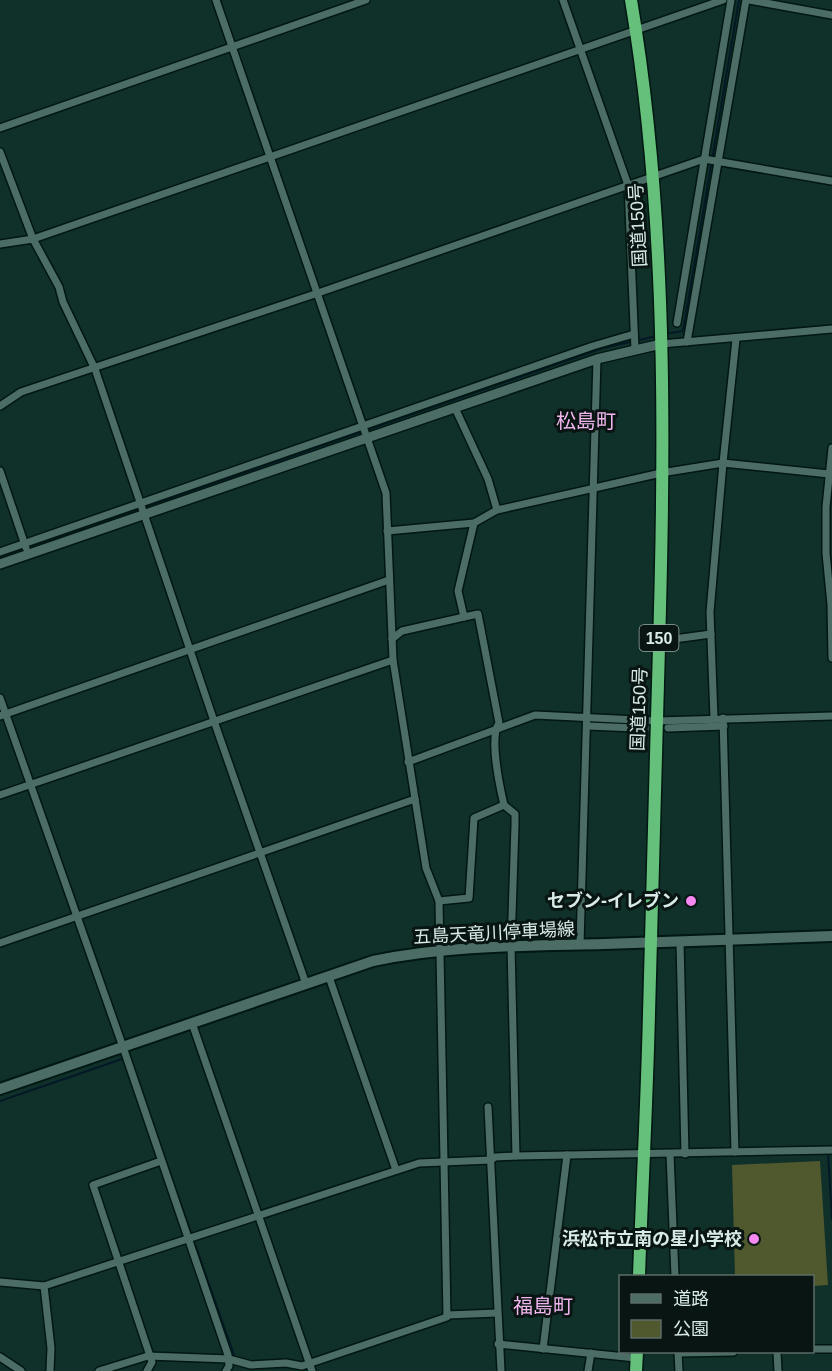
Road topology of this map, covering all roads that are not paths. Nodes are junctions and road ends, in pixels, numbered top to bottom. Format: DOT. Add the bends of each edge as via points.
graph roads {
  1 [pos="216,0"];
  2 [pos="366,0"];
  3 [pos="563,0"];
  4 [pos="631,0"];
  5 [pos="723,0"];
  6 [pos="731,0"];
  7 [pos="747,0"];
  8 [pos="832,15"];
  9 [pos="636,29"];
  10 [pos="232,46"];
  11 [pos="580,49"];
  12 [pos="0,128"];
  13 [pos="0,152"];
  14 [pos="270,157"];
  15 [pos="704,159"];
  16 [pos="719,161"];
  17 [pos="654,176"];
  18 [pos="832,181"];
  19 [pos="628,185"];
  20 [pos="33,239"];
  21 [pos="0,244"];
  22 [pos="683,291"];
  23 [pos="318,293"];
  24 [pos="696,293"];
  25 [pos="677,323"];
  26 [pos="832,329"];
  27 [pos="634,334"];
  28 [pos="736,339"];
  29 [pos="687,342"];
  30 [pos="661,344"];
  31 [pos="635,349"];
  32 [pos="597,359"];
  33 [pos="95,369"];
  34 [pos="0,406"];
  35 [pos="454,408"];
  36 [pos="365,431"];
  37 [pos="832,448"];
  38 [pos="723,463"];
  39 [pos="0,471"];
  40 [pos="661,473"];
  41 [pos="830,479"];
  42 [pos="593,489"];
  43 [pos="140,504"];
  44 [pos="497,510"];
  45 [pos="143,515"];
  46 [pos="474,523"];
  47 [pos="387,531"];
  48 [pos="25,543"];
  49 [pos="0,552"];
  50 [pos="28,554"];
  51 [pos="0,564"];
  52 [pos="389,580"];
  53 [pos="464,617"];
  54 [pos="711,634"];
  55 [pos="392,639"];
  56 [pos="659,641"];
  57 [pos="191,650"];
  58 [pos="832,658"];
  59 [pos="393,660"];
  60 [pos="0,698"];
  61 [pos="3,715"];
  62 [pos="832,716"];
  63 [pos="587,717"];
  64 [pos="714,718"];
  65 [pos="723,718"];
  66 [pos="214,721"];
  67 [pos="657,721"];
  68 [pos="586,726"];
  69 [pos="724,726"];
  70 [pos="496,728"];
  71 [pos="636,728"];
  72 [pos="668,728"];
  73 [pos="408,762"];
  74 [pos="30,784"];
  75 [pos="0,795"];
  76 [pos="415,799"];
  77 [pos="504,805"];
  78 [pos="260,853"];
  79 [pos="438,902"];
  80 [pos="76,916"];
  81 [pos="832,936"];
  82 [pos="728,939"];
  83 [pos="680,942"];
  84 [pos="0,943"];
  85 [pos="650,943"];
  86 [pos="580,945"];
  87 [pos="511,946"];
  88 [pos="439,950"];
  89 [pos="329,976"];
  90 [pos="306,984"];
  91 [pos="192,1023"];
  92 [pos="123,1047"];
  93 [pos="0,1089"];
  94 [pos="488,1107"];
  95 [pos="832,1150"];
  96 [pos="735,1152"];
  97 [pos="643,1154"];
  98 [pos="670,1154"];
  99 [pos="685,1154"];
  100 [pos="567,1155"];
  101 [pos="516,1156"];
  102 [pos="490,1160"];
  103 [pos="832,1160"];
  104 [pos="161,1161"];
  105 [pos="444,1162"];
  106 [pos="396,1170"];
  107 [pos="257,1215"];
  108 [pos="188,1238"];
  109 [pos="117,1261"];
  110 [pos="639,1275"];
  111 [pos="675,1275"];
  112 [pos="0,1282"];
  113 [pos="44,1286"];
  114 [pos="497,1313"];
  115 [pos="447,1315"];
  116 [pos="498,1344"];
  117 [pos="543,1348"];
  118 [pos="814,1349"];
  119 [pos="832,1349"];
  120 [pos="591,1353"];
  121 [pos="678,1353"];
  122 [pos="777,1353"];
  123 [pos="637,1355"];
  124 [pos="148,1356"];
  125 [pos="0,1357"];
  126 [pos="229,1359"];
  127 [pos="309,1369"];
  128 [pos="21,1371"];
  129 [pos="50,1371"];
  130 [pos="99,1371"];
  131 [pos="147,1371"];
  132 [pos="226,1371"];
  133 [pos="501,1371"];
  134 [pos="588,1371"];
  135 [pos="636,1371"];
  136 [pos="679,1371"];
  137 [pos="778,1371"];
  1 -- 10 [label="street"];
  2 -- 10 [label="street"];
  3 -- 11 [label="street"];
  4 -- 9 [label="highway, 国道150号 / 150"];
  5 -- 9 [label="street"];
  6 -- 15 [label="street"];
  7 -- 8 [label="street"];
  7 -- 16 [label="street"];
  9 -- 11 [label="street"];
  9 -- 17 [label="highway, 国道150号 / 150"];
  10 -- 12 [label="street"];
  10 -- 14 [label="street"];
  11 -- 14 [label="street"];
  11 -- 19 [label="street"];
  13 -- 20 [label="street"];
  14 -- 20 [label="street"];
  14 -- 23 [label="street"];
  15 -- 16 [label="street"];
  15 -- 17 [label="street"];
  15 -- 22 [label="street"];
  16 -- 18 [label="street"];
  16 -- 24 [label="street"];
  17 -- 19 [label="street"];
  17 -- 30 [label="highway, 国道150号 / 150"];
  19 -- 23 [label="street"];
  19 -- 27 [label="street"];
  20 -- 21 [label="street"];
  20 -- 33 [label="street"];
  22 -- 24 [label="street"];
  22 -- 25 [label="street"];
  23 -- 33 [label="street"];
  23 -- 36 [label="street"];
  24 -- 29 [label="street"];
  26 -- 28 [label="street"];
  27 -- 31 [label="street"];
  27 -- 36 [label="street"];
  28 -- 29 [label="street"];
  28 -- 38 [label="street"];
  29 -- 30 [label="street"];
  30 -- 31 [label="street"];
  30 -- 40 [label="highway, 国道150号 / 150"];
  31 -- 32 [label="street"];
  32 -- 35 [label="street"];
  32 -- 42 [label="street"];
  33 -- 34 [label="street" via="21,393"];
  33 -- 43 [label="street"];
  35 -- 36 [label="street"];
  35 -- 44 [label="street" via="484,469"];
  36 -- 43 [label="street"];
  36 -- 45 [label="street"];
  36 -- 47 [label="street" via="386,493"];
  37 -- 41 [label="street"];
  38 -- 40 [label="street"];
  38 -- 41 [label="street"];
  38 -- 54 [label="street"];
  39 -- 48 [label="street"];
  40 -- 42 [label="street"];
  40 -- 56 [label="highway, 国道150号 / 150"];
  41 -- 58 [label="street" via="826,553"];
  42 -- 44 [label="street"];
  42 -- 63 [label="street"];
  43 -- 45 [label="street"];
  43 -- 48 [label="street"];
  44 -- 46 [label="street"];
  45 -- 50 [label="street"];
  45 -- 57 [label="street"];
  46 -- 47 [label="street"];
  46 -- 53 [label="street" via="458,591"];
  47 -- 52 [label="street"];
  48 -- 49 [label="street"];
  48 -- 50 [label="street"];
  50 -- 51 [label="street"];
  52 -- 55 [label="street"];
  52 -- 57 [label="street"];
  53 -- 55 [label="street" via="402,632"];
  53 -- 70 [label="street" via="478,614 500,723"];
  54 -- 56 [label="street"];
  54 -- 64 [label="street"];
  55 -- 59 [label="street"];
  56 -- 67 [label="highway, 国道150号 / 150"];
  57 -- 61 [label="street"];
  57 -- 66 [label="street"];
  59 -- 66 [label="street"];
  59 -- 73 [label="street"];
  60 -- 61 [label="street"];
  61 -- 74 [label="street"];
  62 -- 65 [label="street"];
  63 -- 67 [label="street"];
  63 -- 68 [label="street"];
  63 -- 70 [label="street" via="535,715"];
  64 -- 65 [label="street"];
  64 -- 67 [label="street"];
  65 -- 69 [label="street"];
  66 -- 74 [label="street"];
  66 -- 78 [label="street"];
  67 -- 85 [label="highway, 国道150号 / 150"];
  68 -- 71 [label="street"];
  68 -- 86 [label="street"];
  69 -- 72 [label="street"];
  69 -- 82 [label="street"];
  70 -- 73 [label="street"];
  70 -- 77 [label="street" via="496,762"];
  73 -- 76 [label="street"];
  74 -- 75 [label="street"];
  74 -- 80 [label="street"];
  76 -- 78 [label="street"];
  76 -- 79 [label="street" via="426,868"];
  77 -- 79 [label="street" via="474,818 469,898"];
  77 -- 87 [label="street" via="515,814"];
  78 -- 80 [label="street"];
  78 -- 90 [label="street"];
  79 -- 88 [label="street"];
  80 -- 84 [label="street"];
  80 -- 92 [label="street"];
  81 -- 82 [label="main road, 五島天竜川停車場線"];
  82 -- 83 [label="main road, 五島天竜川停車場線"];
  82 -- 96 [label="street"];
  83 -- 85 [label="main road, 五島天竜川停車場線"];
  83 -- 99 [label="street"];
  85 -- 86 [label="main road, 五島天竜川停車場線"];
  85 -- 97 [label="highway, 国道150号 / 150"];
  86 -- 87 [label="main road, 五島天竜川停車場線"];
  87 -- 88 [label="main road, 五島天竜川停車場線"];
  87 -- 101 [label="street"];
  88 -- 89 [label="main road, 五島天竜川停車場線" via="373,962"];
  88 -- 105 [label="street"];
  89 -- 90 [label="main road, 五島天竜川停車場線"];
  89 -- 106 [label="street"];
  90 -- 91 [label="main road, 五島天竜川停車場線"];
  91 -- 92 [label="main road, 五島天竜川停車場線"];
  91 -- 107 [label="street"];
  92 -- 93 [label="main road, 五島天竜川停車場線"];
  92 -- 104 [label="street"];
  94 -- 102 [label="street"];
  95 -- 96 [label="street"];
  95 -- 103 [label="street"];
  96 -- 99 [label="street"];
  97 -- 98 [label="street"];
  97 -- 100 [label="street"];
  97 -- 110 [label="highway, 国道150号 / 150"];
  98 -- 99 [label="street"];
  98 -- 111 [label="street"];
  100 -- 101 [label="street"];
  100 -- 117 [label="street"];
  101 -- 102 [label="street"];
  102 -- 105 [label="street"];
  102 -- 114 [label="street"];
  104 -- 108 [label="street"];
  104 -- 109 [label="street" via="93,1185"];
  105 -- 106 [label="street" via="419,1163"];
  105 -- 115 [label="street"];
  106 -- 107 [label="street"];
  107 -- 108 [label="street"];
  107 -- 127 [label="street"];
  108 -- 109 [label="street"];
  108 -- 126 [label="street"];
  109 -- 113 [label="street"];
  109 -- 124 [label="street"];
  112 -- 113 [label="street"];
  113 -- 129 [label="street"];
  114 -- 115 [label="street"];
  114 -- 116 [label="street"];
  115 -- 127 [label="street"];
  116 -- 117 [label="street"];
  116 -- 133 [label="street"];
  117 -- 120 [label="street"];
  118 -- 119 [label="street"];
  120 -- 123 [label="street"];
  120 -- 134 [label="street"];
  121 -- 136 [label="street"];
  122 -- 137 [label="street"];
  123 -- 135 [label="highway"];
  124 -- 126 [label="street"];
  124 -- 130 [label="street"];
  124 -- 131 [label="street" via="152,1362"];
  125 -- 128 [label="street"];
  126 -- 127 [label="street" via="251,1365 286,1363"];
  126 -- 132 [label="street"];
}
